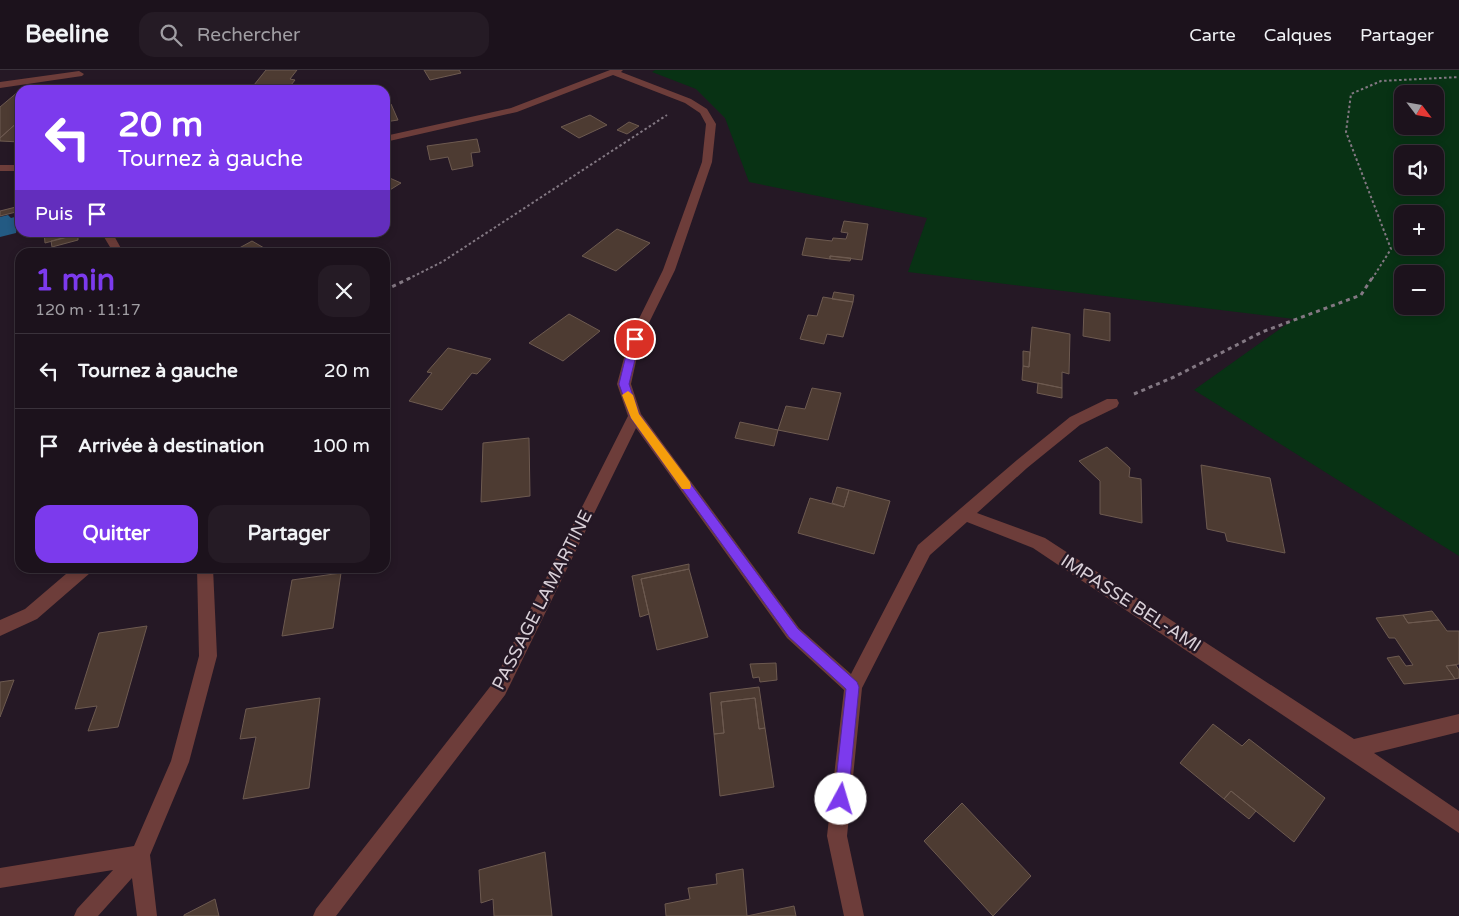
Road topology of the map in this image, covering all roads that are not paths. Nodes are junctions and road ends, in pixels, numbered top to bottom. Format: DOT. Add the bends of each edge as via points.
graph roads {
  1 [pos="616,71"];
  2 [pos="64,73"];
  3 [pos="79,74"];
  4 [pos="0,85"];
  5 [pos="390,138"];
  6 [pos="0,168"];
  7 [pos="15,168"];
  8 [pos="109,237"];
  9 [pos="116,248"];
  10 [pos="1112,403"];
  11 [pos="634,416"];
  12 [pos="965,516"];
  13 [pos="78,573"];
  14 [pos="205,573"];
  15 [pos="0,628"];
  16 [pos="853,687"];
  17 [pos="1459,723"];
  18 [pos="1352,749"];
  19 [pos="1459,823"];
  20 [pos="140,855"];
  21 [pos="0,878"];
  22 [pos="84,916"];
  23 [pos="147,916"];
  24 [pos="323,916"];
  25 [pos="854,916"];
  1 -- 5 [label="street" via="514,110"];
  1 -- 11 [label="street" via="688,101 704,111 711,124 707,162 669,270 635,339 624,384"];
  2 -- 3 [label="street"];
  2 -- 4 [label="street"];
  6 -- 7 [label="street"];
  8 -- 9 [label="street"];
  10 -- 12 [label="street" via="1075,421"];
  11 -- 16 [label="street" via="793,633"];
  11 -- 24 [label="street, PASSAGE LAMARTINE" via="499,689"];
  12 -- 16 [label="street" via="924,550"];
  12 -- 18 [label="street, IMPASSE BEL-AMI" via="1039,542"];
  13 -- 15 [label="street" via="31,614"];
  14 -- 20 [label="street" via="208,656 180,762"];
  16 -- 25 [label="street" via="837,836"];
  17 -- 18 [label="street"];
  18 -- 19 [label="street, IMPASSE BEL-AMI"];
  20 -- 21 [label="street"];
  20 -- 22 [label="street"];
  20 -- 23 [label="street"];
}
